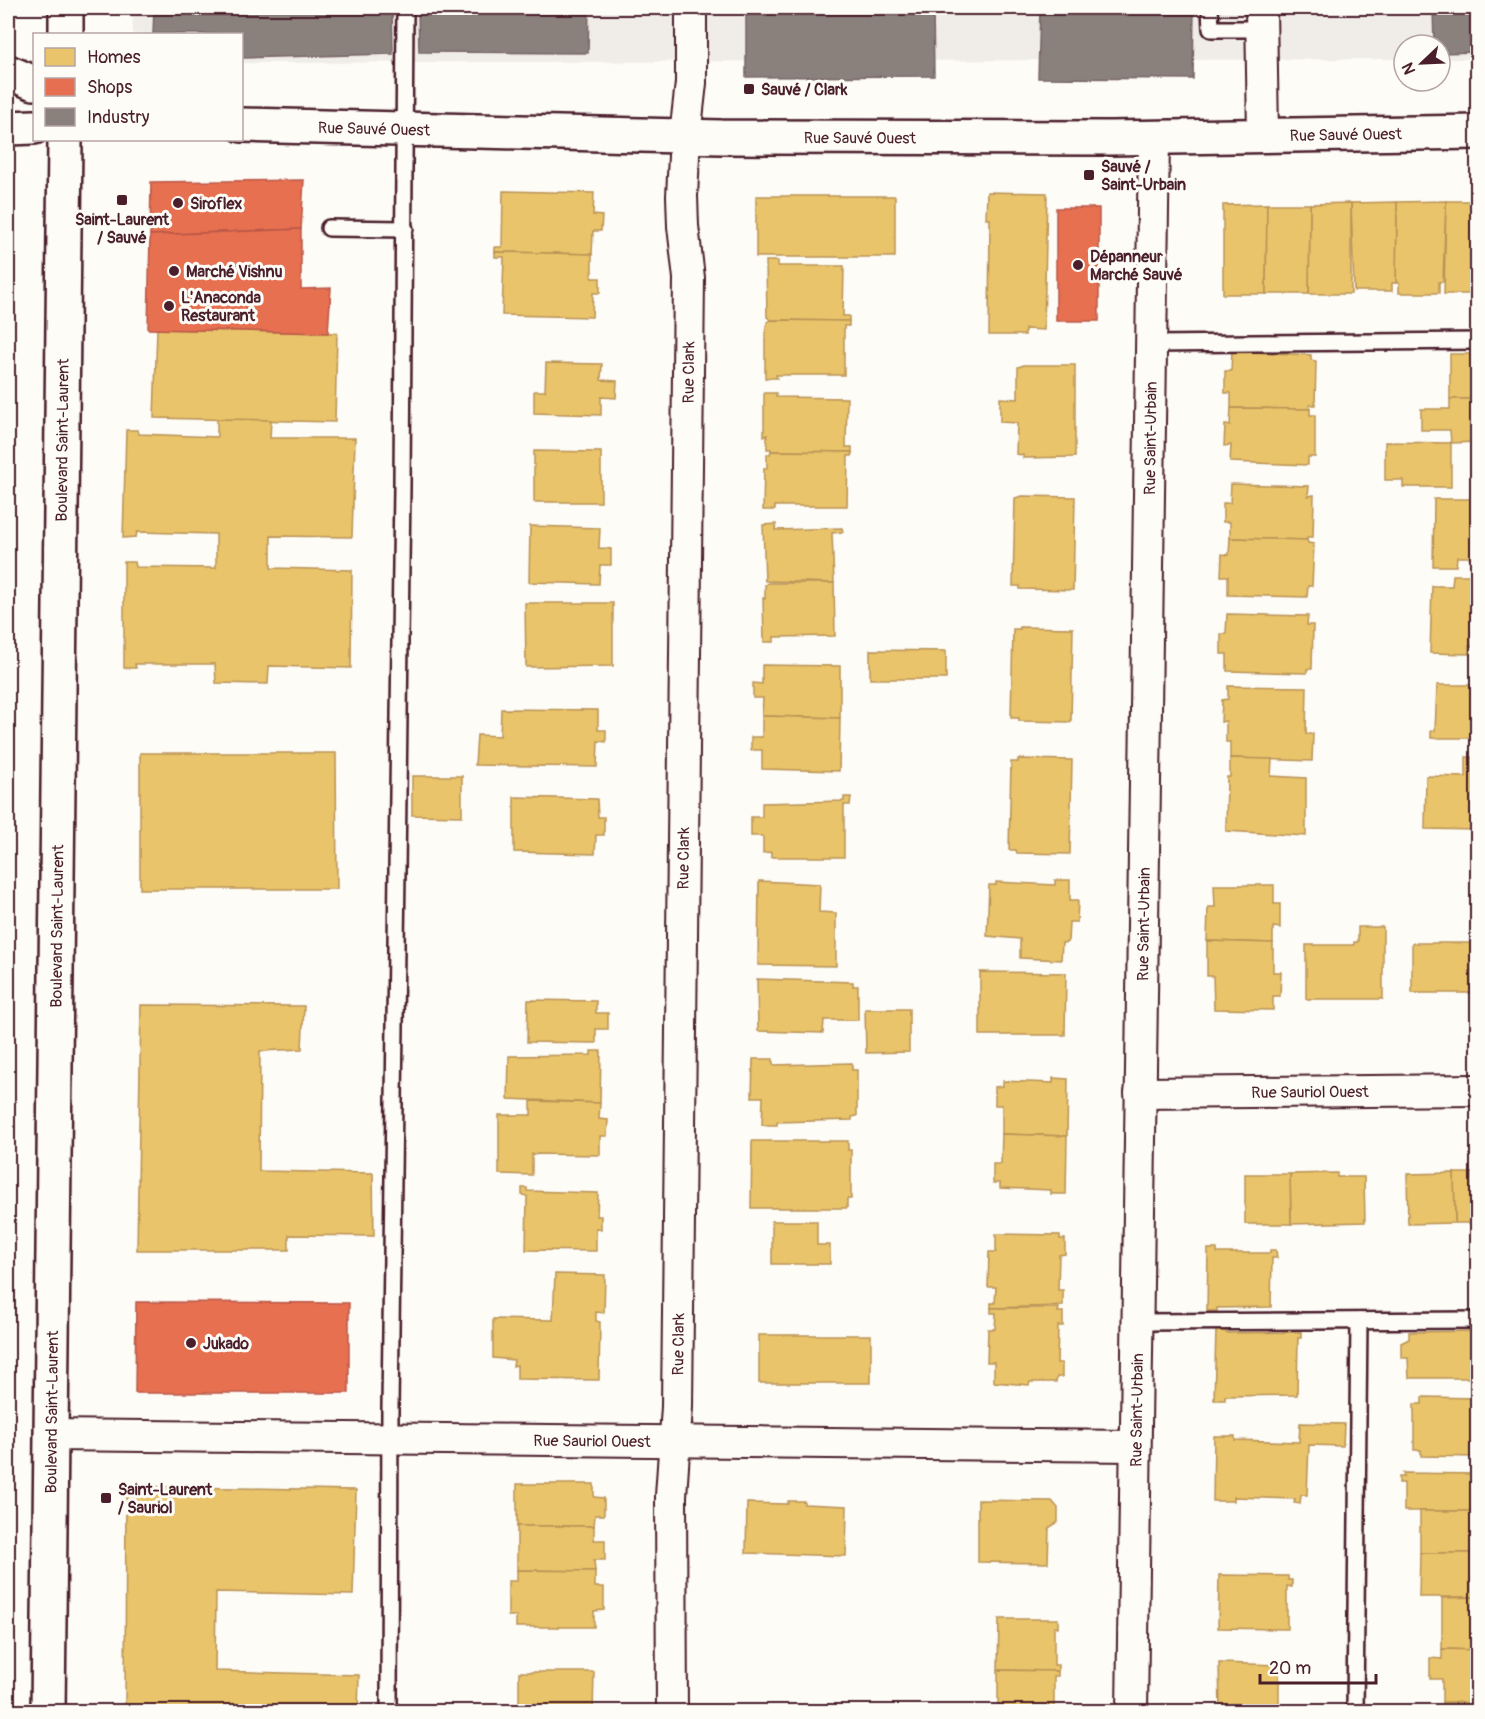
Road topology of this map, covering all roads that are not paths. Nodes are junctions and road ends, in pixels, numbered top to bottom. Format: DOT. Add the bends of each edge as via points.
graph roads {
  1 [pos="66,8"];
  2 [pos="405,8"];
  3 [pos="691,8"];
  4 [pos="1210,8"];
  5 [pos="1262,18"];
  6 [pos="66,33"];
  7 [pos="8,72"];
  8 [pos="33,83"];
  9 [pos="243,126"];
  10 [pos="33,127"];
  11 [pos="8,128"];
  12 [pos="406,130"];
  13 [pos="1478,132"];
  14 [pos="1263,135"];
  15 [pos="685,136"];
  16 [pos="1154,138"];
  17 [pos="65,141"];
  18 [pos="328,228"];
  19 [pos="405,229"];
  20 [pos="1478,341"];
  21 [pos="1152,344"];
  22 [pos="1478,1090"];
  23 [pos="1140,1093"];
  24 [pos="1478,1320"];
  25 [pos="1359,1321"];
  26 [pos="1137,1322"];
  27 [pos="50,1435"];
  28 [pos="391,1440"];
  29 [pos="676,1442"];
  30 [pos="1134,1446"];
  31 [pos="48,1712"];
  32 [pos="389,1712"];
  33 [pos="672,1712"];
  34 [pos="1132,1712"];
  35 [pos="1354,1712"];
  1 -- 6 [label="main road"];
  2 -- 12 [label="lane"];
  3 -- 15 [label="street, Rue Clark" via="691,83"];
  4 -- 5 [label="lane" via="1210,29"];
  5 -- 14 [label="street"];
  7 -- 8 [label="main road"];
  9 -- 12 [label="main road, Rue Sauvé Ouest"];
  10 -- 11 [label="main road"];
  12 -- 15 [label="main road, Rue Sauvé Ouest"];
  12 -- 19 [label="lane"];
  13 -- 14 [label="main road, Rue Sauvé Ouest"];
  14 -- 16 [label="main road, Rue Sauvé Ouest"];
  15 -- 16 [label="main road, Rue Sauvé Ouest"];
  15 -- 29 [label="street, Rue Clark" via="683,226 690,278"];
  16 -- 21 [label="street, Rue Saint-Urbain"];
  17 -- 27 [label="main road, Boulevard Saint-Laurent"];
  18 -- 19 [label="lane"];
  19 -- 28 [label="lane"];
  20 -- 21 [label="lane"];
  21 -- 23 [label="street, Rue Saint-Urbain"];
  22 -- 23 [label="street, Rue Sauriol Ouest"];
  23 -- 26 [label="street, Rue Saint-Urbain"];
  24 -- 25 [label="lane"];
  25 -- 26 [label="lane"];
  25 -- 35 [label="lane"];
  26 -- 30 [label="street, Rue Saint-Urbain"];
  27 -- 28 [label="street, Rue Sauriol Ouest"];
  27 -- 31 [label="main road, Boulevard Saint-Laurent"];
  28 -- 29 [label="street, Rue Sauriol Ouest"];
  28 -- 32 [label="lane"];
  29 -- 30 [label="street, Rue Sauriol Ouest"];
  29 -- 33 [label="street, Rue Clark" via="671,1496"];
  30 -- 34 [label="street, Rue Saint-Urbain"];
}
